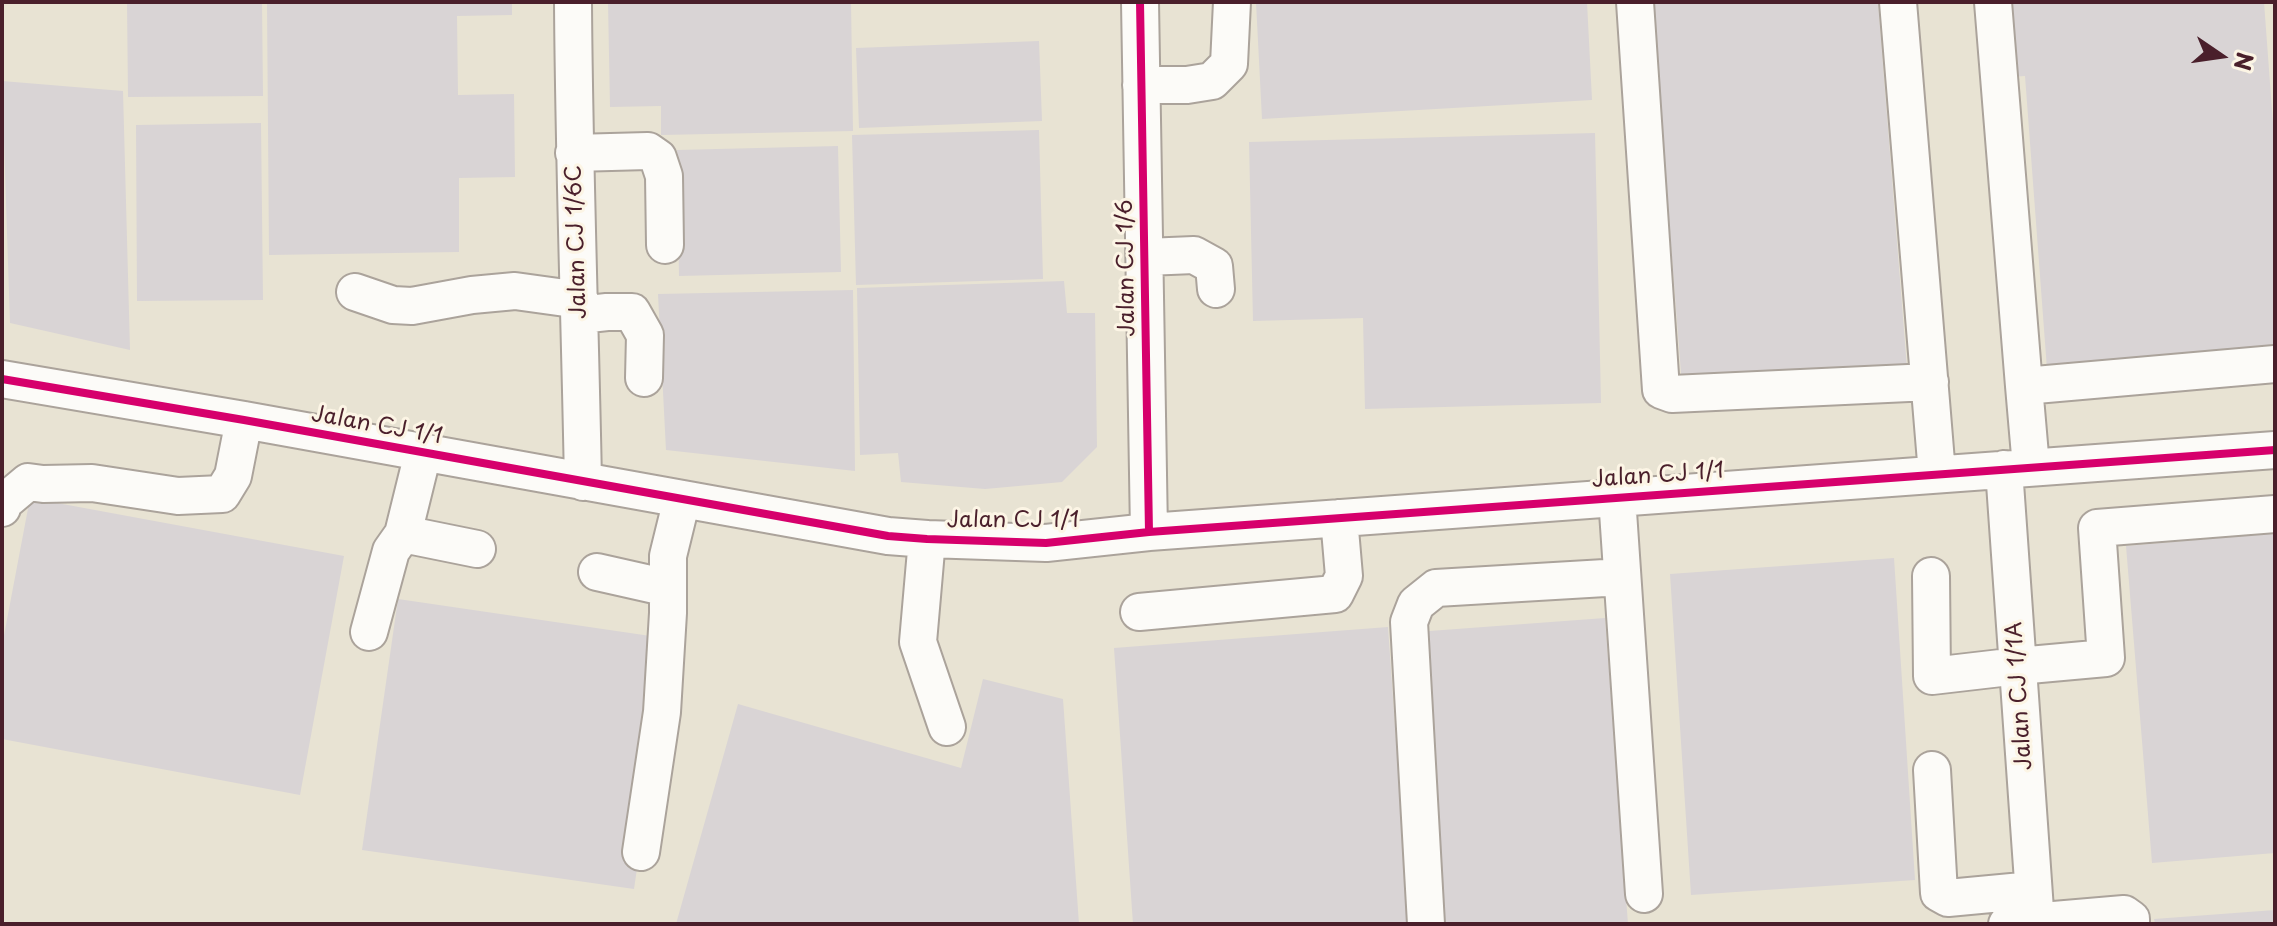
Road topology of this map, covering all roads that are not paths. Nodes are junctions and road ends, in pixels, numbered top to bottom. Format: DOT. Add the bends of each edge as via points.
graph roads {
  1 [pos="573,2"];
  2 [pos="1140,2"];
  3 [pos="1232,2"];
  4 [pos="1635,2"];
  5 [pos="1898,2"];
  6 [pos="1993,2"];
  7 [pos="1141,85"];
  8 [pos="574,153"];
  9 [pos="665,245"];
  10 [pos="1146,257"];
  11 [pos="1216,289"];
  12 [pos="355,292"];
  13 [pos="580,308"];
  14 [pos="2275,364"];
  15 [pos="644,378"];
  16 [pos="2,379"];
  17 [pos="1930,382"];
  18 [pos="2024,386"];
  19 [pos="244,420"];
  20 [pos="2275,450"];
  21 [pos="423,453"];
  22 [pos="2018,468"];
  23 [pos="1937,474"];
  24 [pos="583,482"];
  25 [pos="1617,497"];
  26 [pos="682,499"];
  27 [pos="2,508"];
  28 [pos="2275,514"];
  29 [pos="1339,518"];
  30 [pos="1149,532"];
  31 [pos="403,534"];
  32 [pos="927,539"];
  33 [pos="477,549"];
  34 [pos="597,572"];
  35 [pos="1931,576"];
  36 [pos="1622,577"];
  37 [pos="668,588"];
  38 [pos="1139,612"];
  39 [pos="369,632"];
  40 [pos="2018,666"];
  41 [pos="947,727"];
  42 [pos="1932,770"];
  43 [pos="641,852"];
  44 [pos="1644,894"];
  45 [pos="2028,915"];
  46 [pos="1426,924"];
  47 [pos="2131,924"];
  1 -- 8 [label="street, Jalan CJ 1/6C"];
  2 -- 7 [label="street, Jalan CJ 1/6"];
  3 -- 7 [label="street" via="1229,64 1212,81"];
  4 -- 17 [label="street" via="1661,390 1672,394"];
  5 -- 17 [label="street"];
  6 -- 18 [label="street, Jalan CJ 1/1A"];
  7 -- 10 [label="street, Jalan CJ 1/6"];
  8 -- 9 [label="street" via="648,151 658,158 664,176"];
  8 -- 13 [label="street, Jalan CJ 1/6C"];
  10 -- 11 [label="street" via="1194,255 1214,266"];
  10 -- 30 [label="street, Jalan CJ 1/6"];
  12 -- 13 [label="street" via="412,306 515,291"];
  13 -- 15 [label="street" via="632,312 645,335"];
  13 -- 24 [label="street, Jalan CJ 1/6C"];
  14 -- 18 [label="street"];
  16 -- 19 [label="street, Jalan CJ 1/1"];
  17 -- 23 [label="street"];
  18 -- 22 [label="street, Jalan CJ 1/1A"];
  19 -- 21 [label="street, Jalan CJ 1/1"];
  19 -- 27 [label="street" via="233,476 222,494 178,496 92,483 28,482"];
  20 -- 22 [label="street, Jalan CJ 1/1"];
  21 -- 24 [label="street, Jalan CJ 1/1"];
  21 -- 31 [label="street"];
  22 -- 23 [label="street, Jalan CJ 1/1"];
  22 -- 40 [label="street, Jalan CJ 1/1A"];
  23 -- 25 [label="street, Jalan CJ 1/1"];
  24 -- 26 [label="street, Jalan CJ 1/1"];
  25 -- 29 [label="street, Jalan CJ 1/1"];
  25 -- 36 [label="street"];
  26 -- 32 [label="street, Jalan CJ 1/1"];
  26 -- 37 [label="street" via="668,556"];
  28 -- 40 [label="street" via="2097,528 2106,658"];
  29 -- 30 [label="street, Jalan CJ 1/1"];
  29 -- 38 [label="street" via="1344,576 1335,594"];
  30 -- 32 [label="street, Jalan CJ 1/1" via="1046,543"];
  31 -- 33 [label="street"];
  31 -- 39 [label="street" via="391,551"];
  32 -- 41 [label="street" via="918,642"];
  34 -- 37 [label="street"];
  35 -- 40 [label="street" via="1932,676"];
  36 -- 44 [label="street"];
  36 -- 46 [label="street" via="1436,588 1416,604 1409,622"];
  37 -- 43 [label="street" via="662,712"];
  40 -- 45 [label="street, Jalan CJ 1/1A"];
  42 -- 45 [label="street" via="1939,893"];
  45 -- 47 [label="street" via="2124,914"];
}
